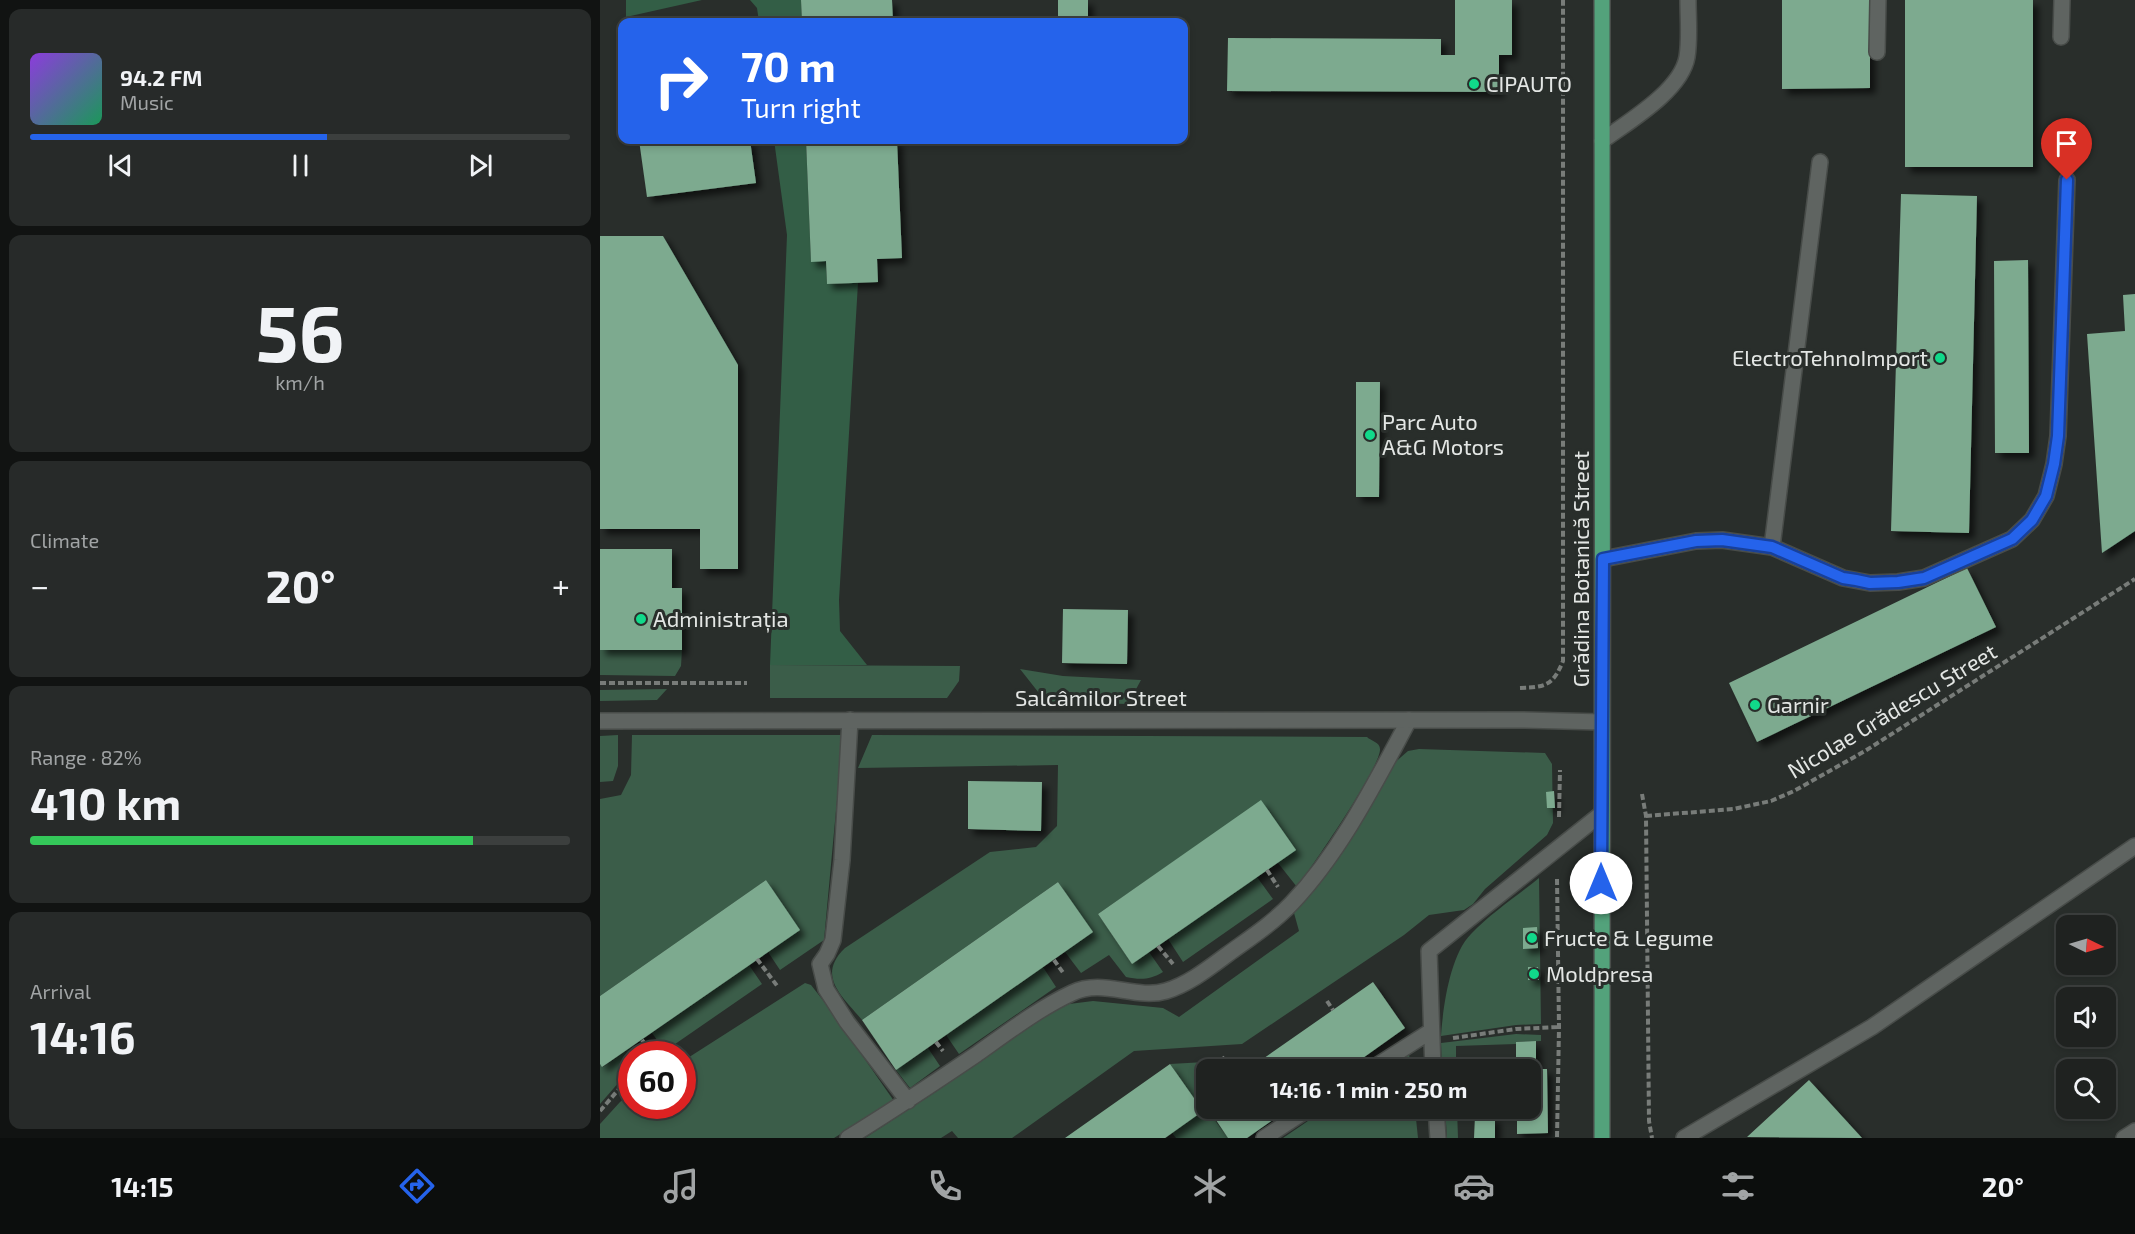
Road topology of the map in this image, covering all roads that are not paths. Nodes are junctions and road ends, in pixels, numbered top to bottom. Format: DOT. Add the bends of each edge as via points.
graph roads {
  1 [pos="1602,0"];
  2 [pos="1688,0"];
  3 [pos="1878,0"];
  4 [pos="2062,0"];
  5 [pos="2061,37"];
  6 [pos="1877,52"];
  7 [pos="1602,141"];
  8 [pos="1820,162"];
  9 [pos="2067,180"];
  10 [pos="1772,547"];
  11 [pos="1603,559"];
  12 [pos="850,720"];
  13 [pos="1409,720"];
  14 [pos="600,721"];
  15 [pos="1602,722"];
  16 [pos="1601,814"];
  17 [pos="2135,846"];
  18 [pos="1431,1036"];
  19 [pos="1390,1059"];
  20 [pos="1432,1059"];
  21 [pos="908,1101"];
  22 [pos="1293,1119"];
  23 [pos="1437,1119"];
  24 [pos="2135,1131"];
  25 [pos="848,1138"];
  26 [pos="1264,1138"];
  27 [pos="1438,1138"];
  28 [pos="1602,1138"];
  29 [pos="1684,1138"];
  30 [pos="2124,1138"];
  1 -- 7 [label="main road, Grădina Botanică Street"];
  2 -- 7 [label="street" via="1687,56 1683,69 1665,93"];
  3 -- 6 [label="street"];
  4 -- 5 [label="street"];
  7 -- 11 [label="main road, Grădina Botanică Street"];
  8 -- 10 [label="street"];
  9 -- 10 [label="street" via="2058,436 2046,496 2032,520 2012,539 1924,578 1898,582 1870,583 1843,578"];
  10 -- 11 [label="street" via="1696,541"];
  11 -- 15 [label="main road, Grădina Botanică Street"];
  12 -- 13 [label="street, Salcâmilor Street"];
  12 -- 14 [label="street, Salcâmilor Street"];
  12 -- 21 [label="street" via="833,940 820,964 826,989 847,1022"];
  13 -- 15 [label="street, Salcâmilor Street"];
  13 -- 21 [label="street" via="1336,846 1298,896 1272,922 1187,982 1166,991 1139,993 1096,987 1076,991 1047,1006"];
  15 -- 16 [label="main road, Grădina Botanică Street"];
  16 -- 18 [label="street" via="1429,951"];
  16 -- 28 [label="main road, Grădina Botanică Street"];
  17 -- 29 [label="street" via="1872,1027"];
  18 -- 19 [label="street"];
  18 -- 20 [label="street"];
  21 -- 25 [label="street"];
  22 -- 26 [label="street"];
  23 -- 27 [label="street"];
  24 -- 30 [label="street"];
}
